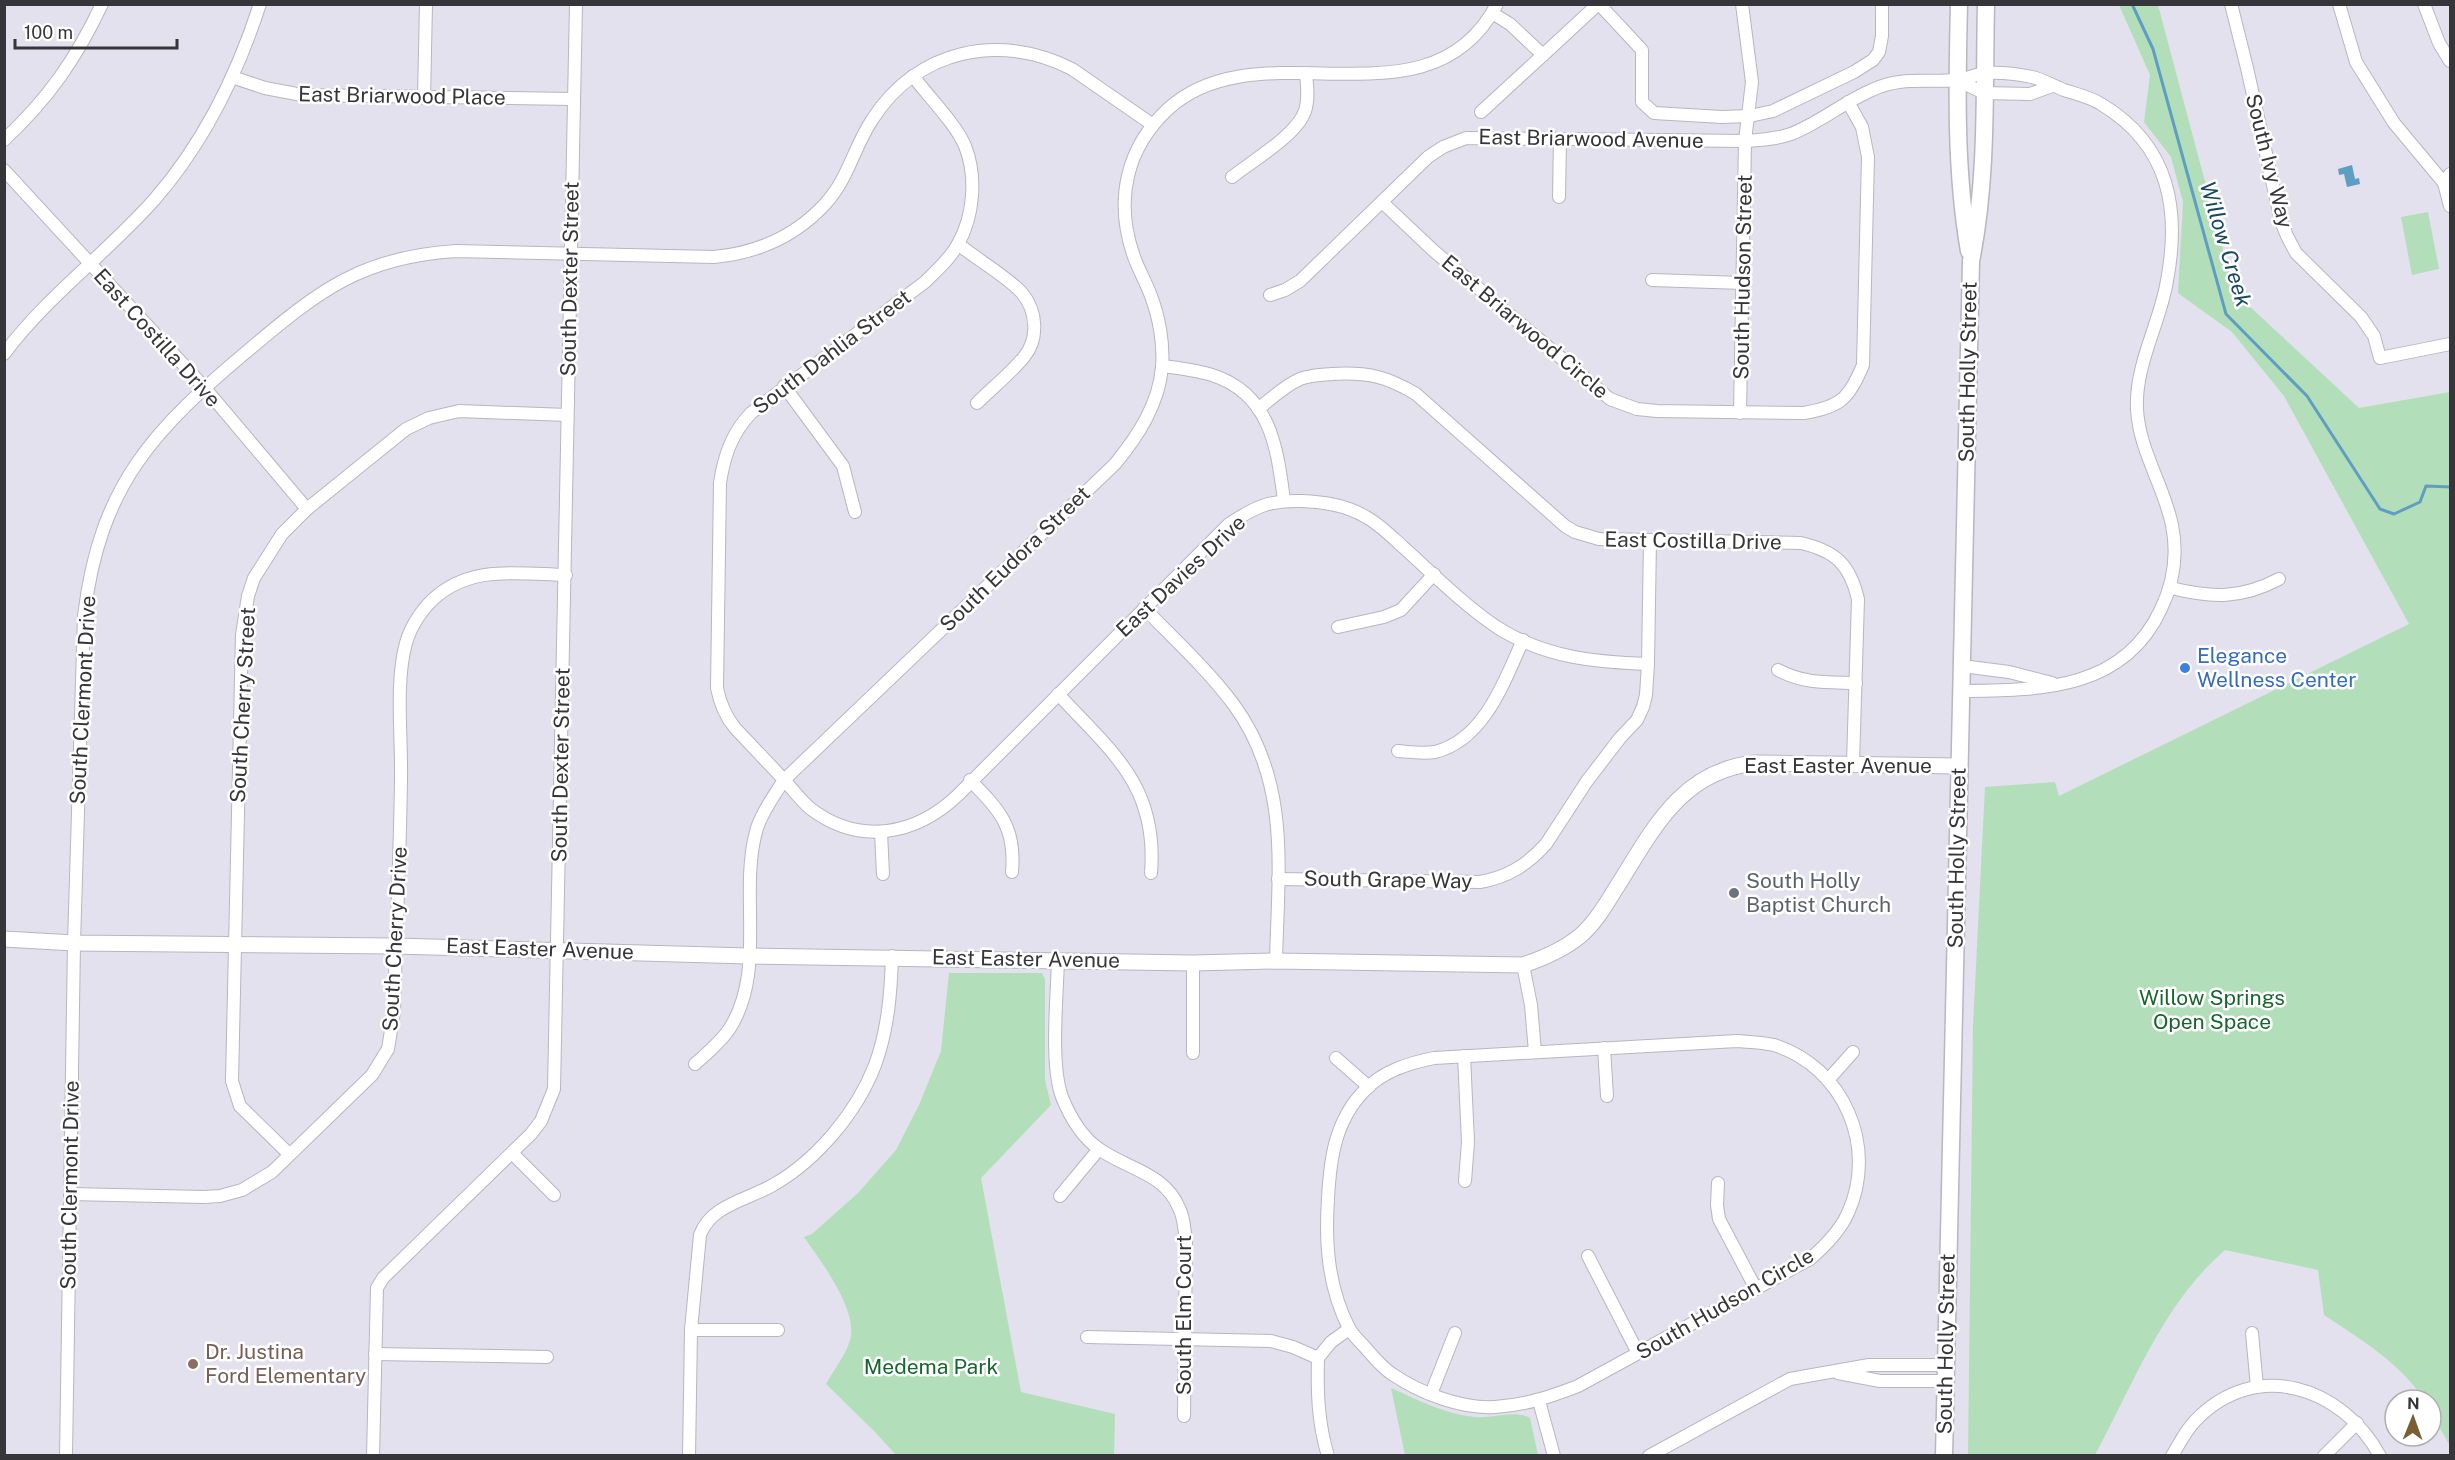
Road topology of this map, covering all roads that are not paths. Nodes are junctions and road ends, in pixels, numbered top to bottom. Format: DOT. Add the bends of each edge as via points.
graph roads {
  1 [pos="102,4"];
  2 [pos="260,4"];
  3 [pos="426,4"];
  4 [pos="576,4"];
  5 [pos="1598,4"];
  6 [pos="1742,4"];
  7 [pos="1882,4"];
  8 [pos="1959,4"];
  9 [pos="1986,4"];
  10 [pos="2231,4"];
  11 [pos="2339,4"];
  12 [pos="2424,4"];
  13 [pos="1494,9"];
  14 [pos="1543,55"];
  15 [pos="2451,61"];
  16 [pos="1306,73"];
  17 [pos="1985,73"];
  18 [pos="912,76"];
  19 [pos="232,77"];
  20 [pos="1958,80"];
  21 [pos="2052,86"];
  22 [pos="1984,93"];
  23 [pos="424,98"];
  24 [pos="574,99"];
  25 [pos="1848,102"];
  26 [pos="1481,112"];
  27 [pos="1750,116"];
  28 [pos="1153,125"];
  29 [pos="1560,139"];
  30 [pos="4,141"];
  31 [pos="1746,141"];
  32 [pos="4,170"];
  33 [pos="1232,177"];
  34 [pos="2448,181"];
  35 [pos="1559,197"];
  36 [pos="1382,202"];
  37 [pos="2451,206"];
  38 [pos="958,244"];
  39 [pos="570,253"];
  40 [pos="1971,261"];
  41 [pos="89,264"];
  42 [pos="1652,280"];
  43 [pos="1743,283"];
  44 [pos="1270,295"];
  45 [pos="2451,344"];
  46 [pos="4,354"];
  47 [pos="1162,366"];
  48 [pos="784,386"];
  49 [pos="204,387"];
  50 [pos="976,403"];
  51 [pos="1258,409"];
  52 [pos="1740,413"];
  53 [pos="567,415"];
  54 [pos="1284,500"];
  55 [pos="307,509"];
  56 [pos="855,512"];
  57 [pos="1650,540"];
  58 [pos="1434,574"];
  59 [pos="566,575"];
  60 [pos="2279,579"];
  61 [pos="2171,588"];
  62 [pos="1144,608"];
  63 [pos="1338,627"];
  64 [pos="1523,640"];
  65 [pos="1648,664"];
  66 [pos="1962,666"];
  67 [pos="1778,670"];
  68 [pos="1856,683"];
  69 [pos="2056,684"];
  70 [pos="1961,691"];
  71 [pos="1058,694"];
  72 [pos="1398,752"];
  73 [pos="1853,763"];
  74 [pos="1959,766"];
  75 [pos="784,780"];
  76 [pos="970,780"];
  77 [pos="881,832"];
  78 [pos="1012,872"];
  79 [pos="1151,873"];
  80 [pos="883,874"];
  81 [pos="1278,879"];
  82 [pos="4,939"];
  83 [pos="74,943"];
  84 [pos="235,944"];
  85 [pos="396,946"];
  86 [pos="557,950"];
  87 [pos="748,956"];
  88 [pos="892,956"];
  89 [pos="1058,960"];
  90 [pos="1276,961"];
  91 [pos="1193,963"];
  92 [pos="1523,965"];
  93 [pos="1604,1048"];
  94 [pos="1536,1052"];
  95 [pos="1853,1052"];
  96 [pos="1193,1053"];
  97 [pos="1464,1056"];
  98 [pos="1336,1058"];
  99 [pos="695,1064"];
  100 [pos="1828,1080"];
  101 [pos="1369,1087"];
  102 [pos="1606,1096"];
  103 [pos="1099,1149"];
  104 [pos="512,1153"];
  105 [pos="289,1154"];
  106 [pos="1465,1180"];
  107 [pos="1718,1183"];
  108 [pos="70,1194"];
  109 [pos="554,1195"];
  110 [pos="1060,1196"];
  111 [pos="1588,1256"];
  112 [pos="1756,1289"];
  113 [pos="1349,1329"];
  114 [pos="691,1330"];
  115 [pos="778,1330"];
  116 [pos="2252,1332"];
  117 [pos="1455,1333"];
  118 [pos="1087,1337"];
  119 [pos="1186,1341"];
  120 [pos="1638,1353"];
  121 [pos="375,1354"];
  122 [pos="547,1358"];
  123 [pos="1318,1358"];
  124 [pos="1946,1373"];
  125 [pos="2257,1387"];
  126 [pos="1431,1394"];
  127 [pos="1539,1401"];
  128 [pos="1184,1416"];
  129 [pos="2357,1422"];
  130 [pos="66,1455"];
  131 [pos="373,1455"];
  132 [pos="689,1455"];
  133 [pos="1328,1455"];
  134 [pos="1554,1455"];
  135 [pos="1649,1455"];
  136 [pos="1944,1455"];
  137 [pos="2172,1455"];
  138 [pos="2324,1455"];
  139 [pos="2380,1455"];
  1 -- 30 [label="street" via="68,68"];
  2 -- 19 [label="street"];
  3 -- 23 [label="street"];
  4 -- 24 [label="street, South Dexter Street"];
  5 -- 14 [label="street"];
  5 -- 27 [label="street" via="1642,50 1642,102 1654,113"];
  6 -- 27 [label="street, South Hudson Street" via="1752,82"];
  7 -- 27 [label="street" via="1882,36 1873,60 1773,111"];
  8 -- 20 [label="main road, South Holly Street"];
  9 -- 17 [label="main road, South Holly Street"];
  10 -- 45 [label="street, South Ivy Way" via="2281,221 2296,253 2361,317 2374,336 2380,358"];
  11 -- 34 [label="street" via="2356,62 2394,123"];
  12 -- 15 [label="street" via="2439,43"];
  13 -- 14 [label="street"];
  13 -- 16 [label="street, South Eudora Street" via="1463,45 1418,69 1383,74"];
  14 -- 26 [label="street"];
  16 -- 28 [label="street, South Eudora Street" via="1245,75 1209,84 1182,99"];
  16 -- 33 [label="street" via="1307,101 1297,125"];
  17 -- 20 [label="street"];
  17 -- 21 [label="street" via="2034,77"];
  17 -- 22 [label="main road, South Holly Street"];
  18 -- 28 [label="street, South Clermont Drive" via="951,56 974,51 1028,52 1072,69"];
  18 -- 38 [label="street, South Dahlia Street" via="965,146 972,200"];
  18 -- 39 [label="street, South Clermont Drive" via="872,120 846,175 827,202 797,230 776,242 746,253 714,258"];
  19 -- 23 [label="street, East Briarwood Place" via="294,94"];
  19 -- 41 [label="street" via="200,138 179,167 154,199"];
  20 -- 22 [label="street"];
  20 -- 25 [label="street, East Briarwood Avenue" via="1888,83"];
  20 -- 40 [label="main road, South Holly Street" via="1960,187"];
  21 -- 22 [label="street" via="2030,94"];
  21 -- 61 [label="street" via="2099,102 2117,115 2152,153 2169,190 2170,260 2142,365 2137,410 2141,434 2171,521 2175,563"];
  22 -- 40 [label="main road, South Holly Street" via="1980,217"];
  23 -- 24 [label="street, East Briarwood Place"];
  24 -- 39 [label="street, South Dexter Street"];
  25 -- 31 [label="street, East Briarwood Avenue" via="1789,134"];
  25 -- 52 [label="street, East Briarwood Circle" via="1862,127 1868,157 1863,365 1846,397 1834,406 1803,413"];
  27 -- 31 [label="street, South Hudson Street"];
  28 -- 47 [label="street, South Eudora Street" via="1131,162 1125,215 1133,255 1158,321"];
  29 -- 31 [label="street, East Briarwood Avenue"];
  29 -- 35 [label="street"];
  29 -- 36 [label="street, East Briarwood Avenue" via="1455,141 1428,157"];
  31 -- 43 [label="street, South Hudson Street"];
  32 -- 41 [label="street, East Costilla Drive"];
  34 -- 37 [label="street"];
  36 -- 44 [label="street, East Briarwood Avenue" via="1300,281"];
  36 -- 52 [label="street, East Briarwood Circle" via="1435,252 1610,399 1637,410"];
  38 -- 48 [label="street, South Dahlia Street" via="925,282"];
  38 -- 50 [label="street" via="1021,291 1034,317 1033,336 1024,357"];
  39 -- 49 [label="street, South Clermont Drive" via="444,252 370,268 303,304"];
  39 -- 53 [label="street, South Dexter Street"];
  40 -- 66 [label="main road, South Holly Street"];
  41 -- 46 [label="street" via="50,299"];
  41 -- 49 [label="street, East Costilla Drive"];
  42 -- 43 [label="street"];
  43 -- 52 [label="street, South Hudson Street"];
  47 -- 51 [label="street" via="1214,375 1230,383"];
  47 -- 75 [label="street, South Eudora Street" via="1149,413 1136,438 1115,464"];
  48 -- 56 [label="street" via="843,466"];
  48 -- 75 [label="street, South Dahlia Street" via="745,419 723,463 717,688 728,720"];
  49 -- 55 [label="street, East Costilla Drive"];
  49 -- 83 [label="street, South Clermont Drive" via="164,427 137,462 118,495 95,555 84,629"];
  51 -- 54 [label="street" via="1277,448"];
  51 -- 57 [label="street, East Costilla Drive" via="1289,385 1312,376 1357,373 1387,379 1416,394 1565,526 1599,539"];
  53 -- 55 [label="street, South Cherry Street" via="459,411 429,418 406,429"];
  53 -- 59 [label="street, South Dexter Street"];
  54 -- 58 [label="street, East Davies Drive" via="1339,505 1367,517"];
  54 -- 62 [label="street, East Davies Drive" via="1260,506 1229,524"];
  55 -- 84 [label="street, South Cherry Street" via="282,534 260,565 243,617"];
  57 -- 65 [label="street, South Grape Way"];
  57 -- 68 [label="street, East Costilla Drive" via="1801,543 1837,558 1855,585 1858,599"];
  58 -- 63 [label="street" via="1401,610"];
  58 -- 64 [label="street, East Davies Drive" via="1491,623"];
  59 -- 85 [label="street, South Cherry Drive" via="502,573 464,579 424,609 406,641 401,666"];
  59 -- 86 [label="street, South Dexter Street"];
  60 -- 61 [label="street" via="2223,596"];
  61 -- 69 [label="street" via="2143,640 2120,662 2093,676"];
  62 -- 71 [label="street, East Davies Drive"];
  62 -- 81 [label="street" via="1234,704 1255,740 1275,802"];
  64 -- 65 [label="street, East Davies Drive" via="1567,657"];
  64 -- 72 [label="street" via="1504,682 1472,732 1436,752"];
  65 -- 81 [label="street, South Grape Way" via="1646,695 1637,720 1601,761 1546,844 1525,865 1480,882"];
  66 -- 69 [label="street"];
  66 -- 70 [label="main road, South Holly Street"];
  67 -- 68 [label="street" via="1794,679"];
  68 -- 73 [label="street, East Costilla Drive"];
  69 -- 70 [label="street"];
  70 -- 74 [label="main road, South Holly Street"];
  71 -- 76 [label="street, East Davies Drive"];
  71 -- 79 [label="street" via="1134,782 1151,834"];
  73 -- 74 [label="street, East Easter Avenue"];
  73 -- 92 [label="street, East Easter Avenue" via="1755,763 1723,769 1703,778 1686,790 1663,816 1605,906 1581,935 1544,958"];
  74 -- 124 [label="main road, South Holly Street"];
  75 -- 77 [label="street, East Davies Drive" via="811,808 831,820 862,831"];
  75 -- 87 [label="street, South Eudora Street" via="763,813 753,845"];
  76 -- 77 [label="street, East Davies Drive" via="930,818 900,830"];
  76 -- 78 [label="street" via="1004,818 1014,852"];
  77 -- 80 [label="street"];
  81 -- 90 [label="street"];
  82 -- 83 [label="street, East Easter Avenue"];
  83 -- 84 [label="street, East Easter Avenue"];
  83 -- 108 [label="street, South Clermont Drive"];
  84 -- 85 [label="street, East Easter Avenue"];
  84 -- 105 [label="street, South Cherry Street" via="232,1082 240,1106"];
  85 -- 86 [label="street, East Easter Avenue"];
  85 -- 105 [label="street, South Cherry Drive" via="394,1012 388,1049 372,1075"];
  86 -- 87 [label="street, East Easter Avenue"];
  86 -- 104 [label="street, South Dexter Street" via="554,1089 541,1121"];
  87 -- 88 [label="street, East Easter Avenue"];
  87 -- 99 [label="street, South Eudora Street" via="746,987 738,1013 718,1043"];
  88 -- 89 [label="street, East Easter Avenue"];
  88 -- 114 [label="street" via="891,994 876,1063 837,1129 776,1184 720,1210 703,1226"];
  89 -- 91 [label="street, East Easter Avenue"];
  89 -- 103 [label="street, South Elm Court" via="1056,1063 1061,1095 1072,1119"];
  90 -- 91 [label="street, East Easter Avenue"];
  90 -- 92 [label="street, East Easter Avenue"];
  91 -- 96 [label="street"];
  92 -- 94 [label="street"];
  93 -- 94 [label="street, South Hudson Circle"];
  93 -- 100 [label="street, South Hudson Circle" via="1761,1042 1789,1051"];
  93 -- 102 [label="street"];
  94 -- 97 [label="street, South Hudson Circle"];
  95 -- 100 [label="street"];
  97 -- 101 [label="street, South Hudson Circle" via="1410,1064 1386,1074"];
  97 -- 106 [label="street" via="1468,1143"];
  98 -- 101 [label="street"];
  100 -- 112 [label="street, South Hudson Circle" via="1855,1128 1860,1157 1856,1192 1839,1228 1821,1249"];
  101 -- 113 [label="street, South Hudson Circle" via="1341,1127 1329,1164 1328,1259"];
  103 -- 110 [label="street"];
  103 -- 119 [label="street, South Elm Court" via="1159,1181 1179,1207 1186,1239"];
  104 -- 109 [label="street"];
  104 -- 121 [label="street, South Dexter Street" via="383,1278 375,1298"];
  105 -- 108 [label="street, South Cherry Drive" via="257,1183 220,1196"];
  107 -- 112 [label="street" via="1719,1219"];
  108 -- 130 [label="street, South Clermont Drive"];
  111 -- 120 [label="street"];
  112 -- 120 [label="street, South Hudson Circle"];
  113 -- 123 [label="street"];
  113 -- 126 [label="street, South Hudson Circle" via="1392,1374"];
  114 -- 115 [label="street"];
  114 -- 132 [label="street"];
  116 -- 125 [label="street"];
  117 -- 126 [label="street"];
  118 -- 119 [label="street"];
  119 -- 123 [label="street" via="1271,1341"];
  119 -- 128 [label="street, South Elm Court"];
  120 -- 127 [label="street, South Hudson Circle" via="1578,1386"];
  121 -- 122 [label="street"];
  121 -- 131 [label="street, South Dexter Street"];
  123 -- 133 [label="street" via="1317,1397"];
  124 -- 135 [label="street" via="1876,1364 1790,1379"];
  124 -- 136 [label="main road, South Holly Street"];
  125 -- 129 [label="street" via="2293,1388 2318,1394"];
  125 -- 137 [label="street" via="2220,1401 2195,1421"];
  126 -- 127 [label="street, South Hudson Circle" via="1479,1406"];
  127 -- 134 [label="street"];
  129 -- 138 [label="street"];
  129 -- 139 [label="street"];
}
